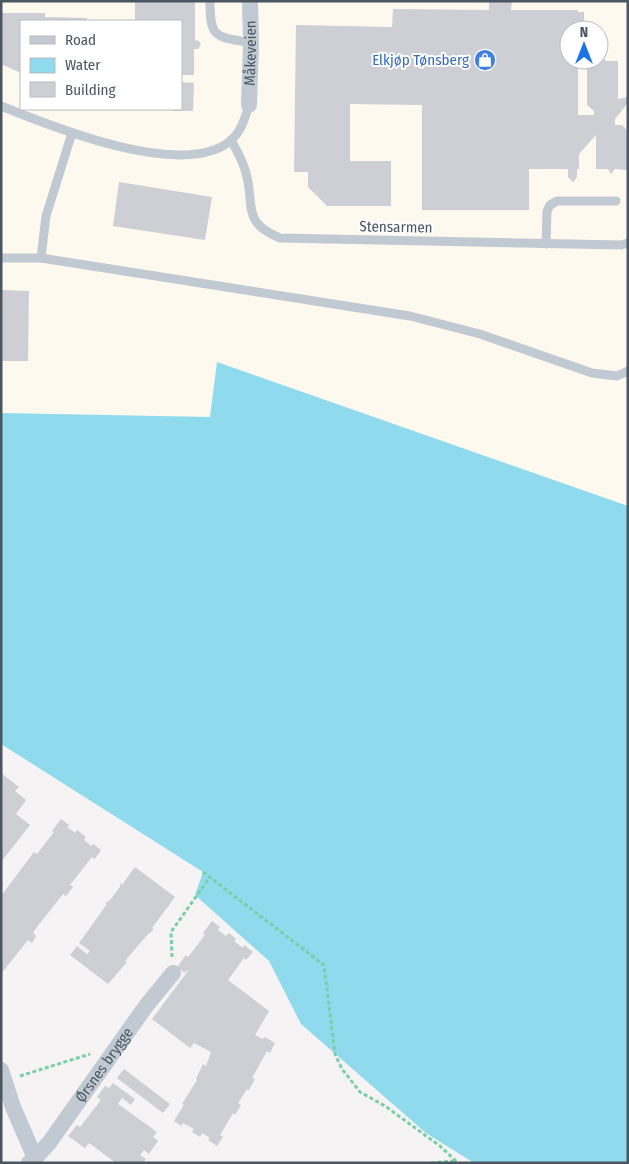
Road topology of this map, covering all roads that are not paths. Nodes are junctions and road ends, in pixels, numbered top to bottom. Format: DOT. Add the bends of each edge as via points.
graph roads {
  1 [pos="210,1"];
  2 [pos="250,1"];
  3 [pos="251,43"];
  4 [pos="249,105"];
  5 [pos="1,106"];
  6 [pos="72,134"];
  7 [pos="231,140"];
  8 [pos="616,201"];
  9 [pos="628,243"];
  10 [pos="546,244"];
  11 [pos="1,258"];
  12 [pos="41,258"];
  13 [pos="628,371"];
  14 [pos="173,973"];
  15 [pos="3,1075"];
  16 [pos="32,1161"];
  1 -- 3 [label="lane" via="213,30 226,38"];
  2 -- 3 [label="street, Måkeveien"];
  3 -- 4 [label="street, Måkeveien"];
  4 -- 7 [label="lane"];
  5 -- 6 [label="lane"];
  6 -- 7 [label="lane" via="98,142 188,154 220,148"];
  6 -- 12 [label="lane" via="46,216"];
  7 -- 10 [label="lane, Stensarmen" via="246,174 255,223 280,238"];
  8 -- 10 [label="lane" via="557,201 550,205"];
  9 -- 10 [label="lane, Stensarmen"];
  11 -- 12 [label="lane"];
  12 -- 13 [label="lane" via="410,316 480,334 592,373 617,376"];
  14 -- 16 [label="street, Ørsnes brygge" via="49,1143"];
  15 -- 16 [label="street, Ørsnes brygge"];
}
